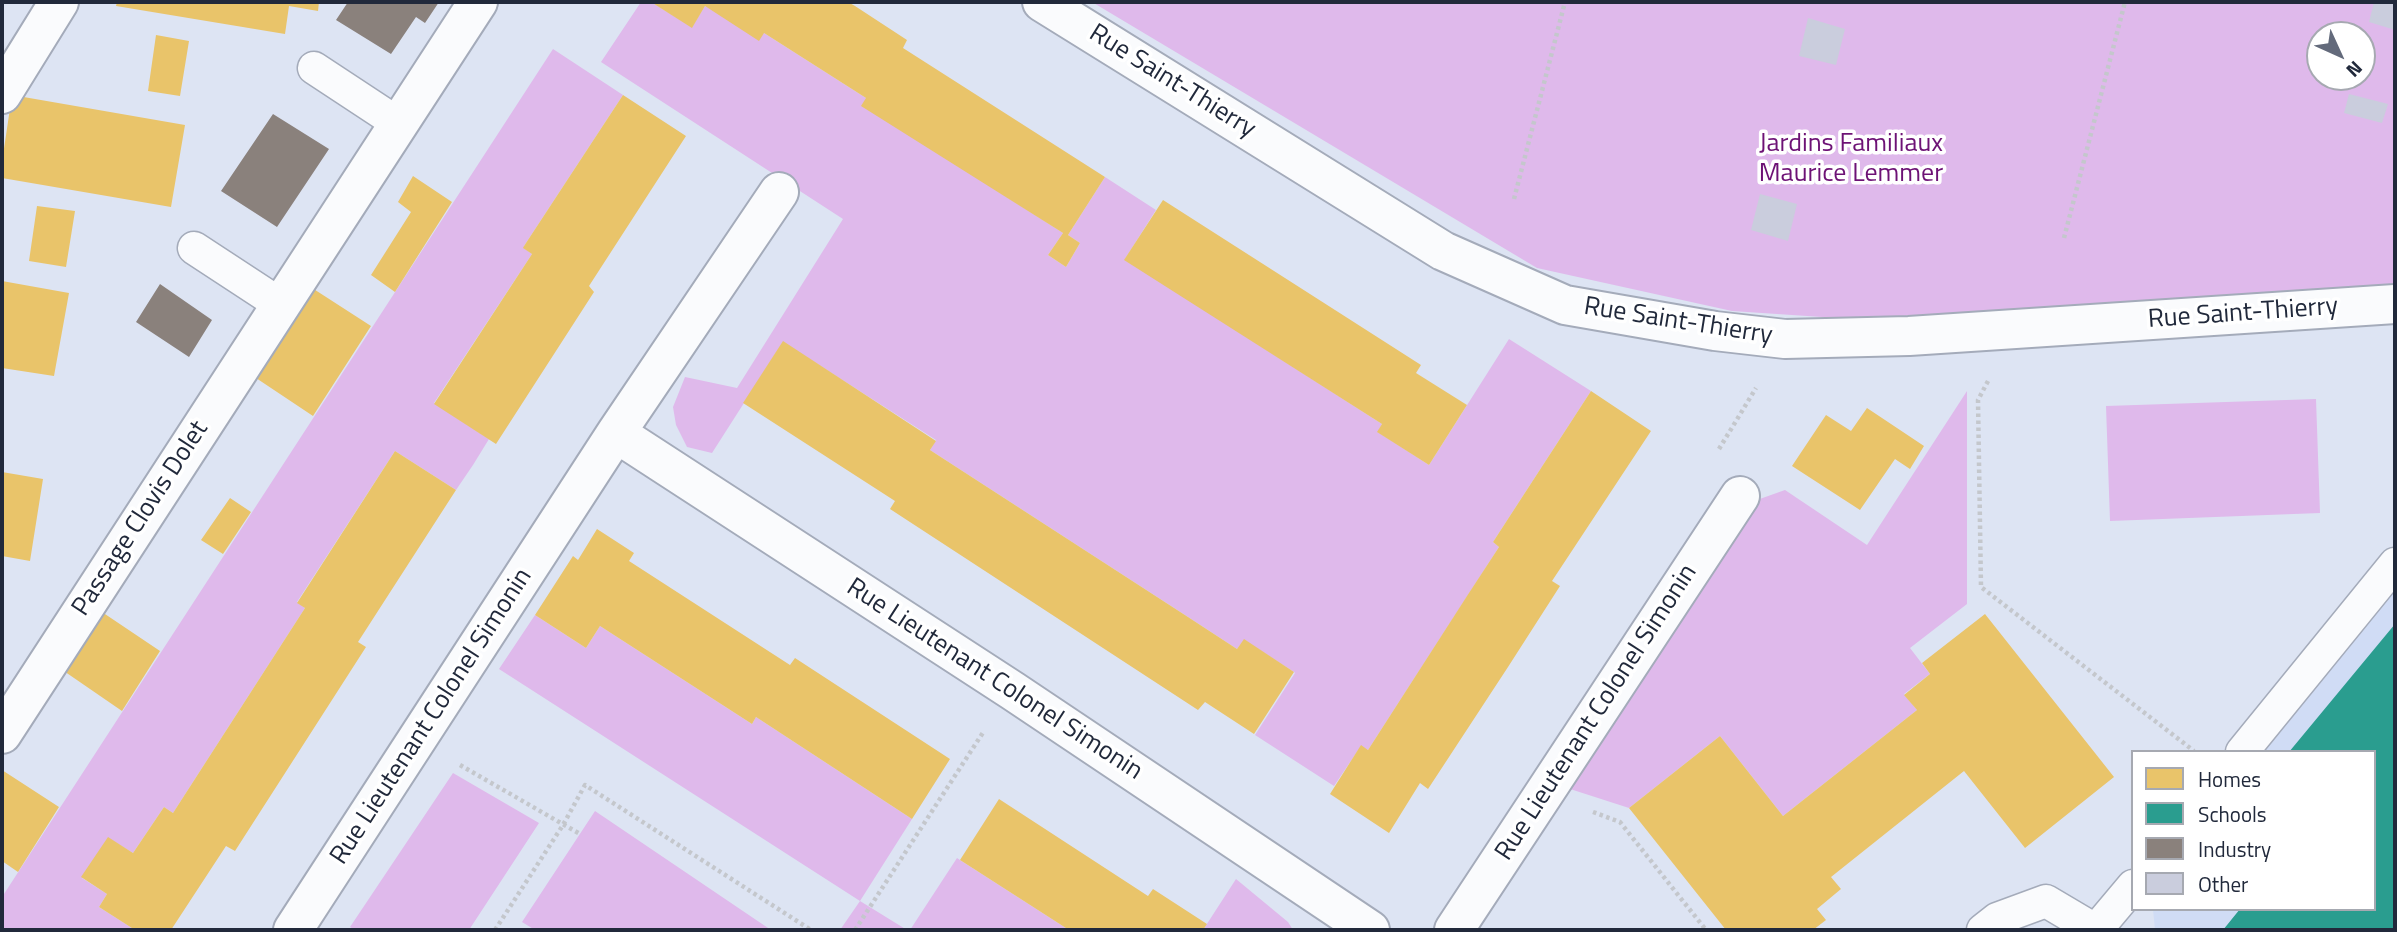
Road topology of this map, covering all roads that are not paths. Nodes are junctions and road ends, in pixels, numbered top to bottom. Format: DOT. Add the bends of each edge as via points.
graph roads {
  1 [pos="59,2"];
  2 [pos="478,2"];
  3 [pos="1042,2"];
  4 [pos="314,68"];
  5 [pos="2,94"];
  6 [pos="399,124"];
  7 [pos="779,192"];
  8 [pos="194,248"];
  9 [pos="2395,304"];
  10 [pos="281,305"];
  11 [pos="617,433"];
  12 [pos="1740,496"];
  13 [pos="2395,564"];
  14 [pos="2,734"];
  15 [pos="2244,750"];
  16 [pos="2131,888"];
  17 [pos="293,930"];
  18 [pos="1370,930"];
  19 [pos="1454,930"];
  20 [pos="1983,930"];
  21 [pos="2096,930"];
  1 -- 5 [label="street"];
  2 -- 6 [label="street, Passage Clovis Dolet"];
  3 -- 9 [label="street, Rue Saint-Thierry" via="1443,251 1565,305 1785,339 1909,336"];
  4 -- 6 [label="lane"];
  6 -- 10 [label="street, Passage Clovis Dolet"];
  7 -- 11 [label="street, Rue Lieutenant Colonel Simonin"];
  8 -- 10 [label="lane"];
  10 -- 14 [label="street, Passage Clovis Dolet"];
  11 -- 17 [label="street, Rue Lieutenant Colonel Simonin"];
  11 -- 18 [label="street, Rue Lieutenant Colonel Simonin"];
  12 -- 19 [label="street, Rue Lieutenant Colonel Simonin"];
  13 -- 15 [label="lane"];
  16 -- 21 [label="lane"];
  20 -- 21 [label="lane" via="1997,919 2046,901"];
}
